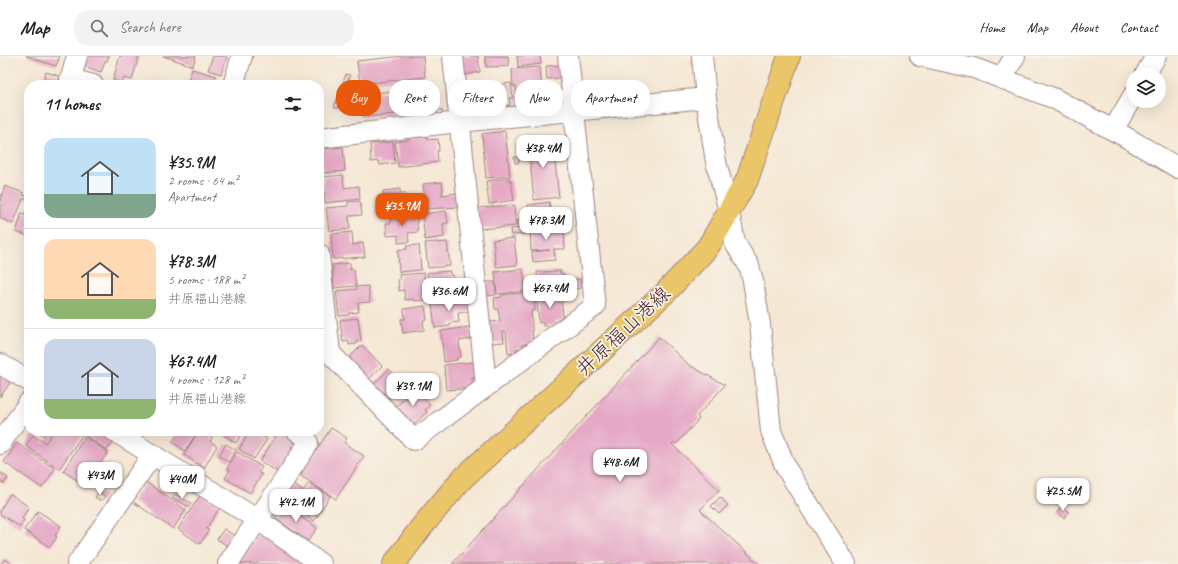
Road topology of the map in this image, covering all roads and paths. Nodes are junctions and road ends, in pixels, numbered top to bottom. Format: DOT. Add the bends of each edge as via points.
graph roads {
  1 [pos="77,56"];
  2 [pos="242,56"];
  3 [pos="453,56"];
  4 [pos="568,56"];
  5 [pos="702,56"];
  6 [pos="789,56"];
  7 [pos="920,56"];
  8 [pos="1015,56"];
  9 [pos="1156,56"];
  10 [pos="1149,68"];
  11 [pos="1002,78"];
  12 [pos="70,80"];
  13 [pos="235,80"];
  14 [pos="571,89"];
  15 [pos="706,98"];
  16 [pos="650,103"];
  17 [pos="1126,108"];
  18 [pos="571,111"];
  19 [pos="574,116"];
  20 [pos="459,122"];
  21 [pos="1113,130"];
  22 [pos="324,137"];
  23 [pos="1178,168"];
  24 [pos="729,211"];
  25 [pos="324,299"];
  26 [pos="0,364"];
  27 [pos="24,378"];
  28 [pos="486,385"];
  29 [pos="24,409"];
  30 [pos="122,436"];
  31 [pos="306,436"];
  32 [pos="0,444"];
  33 [pos="153,454"];
  34 [pos="258,520"];
  35 [pos="76,564"];
  36 [pos="228,564"];
  37 [pos="321,564"];
  38 [pos="394,564"];
  39 [pos="846,564"];
  1 -- 12 [label="street"];
  2 -- 13 [label="street"];
  3 -- 20 [label="street"];
  4 -- 14 [label="street"];
  5 -- 15 [label="street"];
  6 -- 24 [label="main road, 井原福山港線" via="747,180"];
  7 -- 11 [label="street" via="974,68"];
  8 -- 11 [label="street"];
  9 -- 10 [label="street"];
  11 -- 21 [label="street" via="1053,98"];
  15 -- 16 [label="street"];
  15 -- 24 [label="street" via="716,162"];
  17 -- 21 [label="street"];
  18 -- 20 [label="street"];
  19 -- 28 [label="street" via="595,306"];
  20 -- 22 [label="street"];
  20 -- 28 [label="street"];
  21 -- 23 [label="street"];
  24 -- 38 [label="main road, 井原福山港線" via="708,247 666,292 462,479"];
  24 -- 39 [label="street" via="735,243 749,266 753,281 771,431 786,468"];
  25 -- 28 [label="street" via="330,353 414,440"];
  26 -- 27 [label="street"];
  29 -- 32 [label="street"];
  30 -- 33 [label="street"];
  31 -- 34 [label="street" via="308,444"];
  33 -- 34 [label="street"];
  33 -- 35 [label="street"];
  34 -- 36 [label="street"];
  34 -- 37 [label="street"];
}
